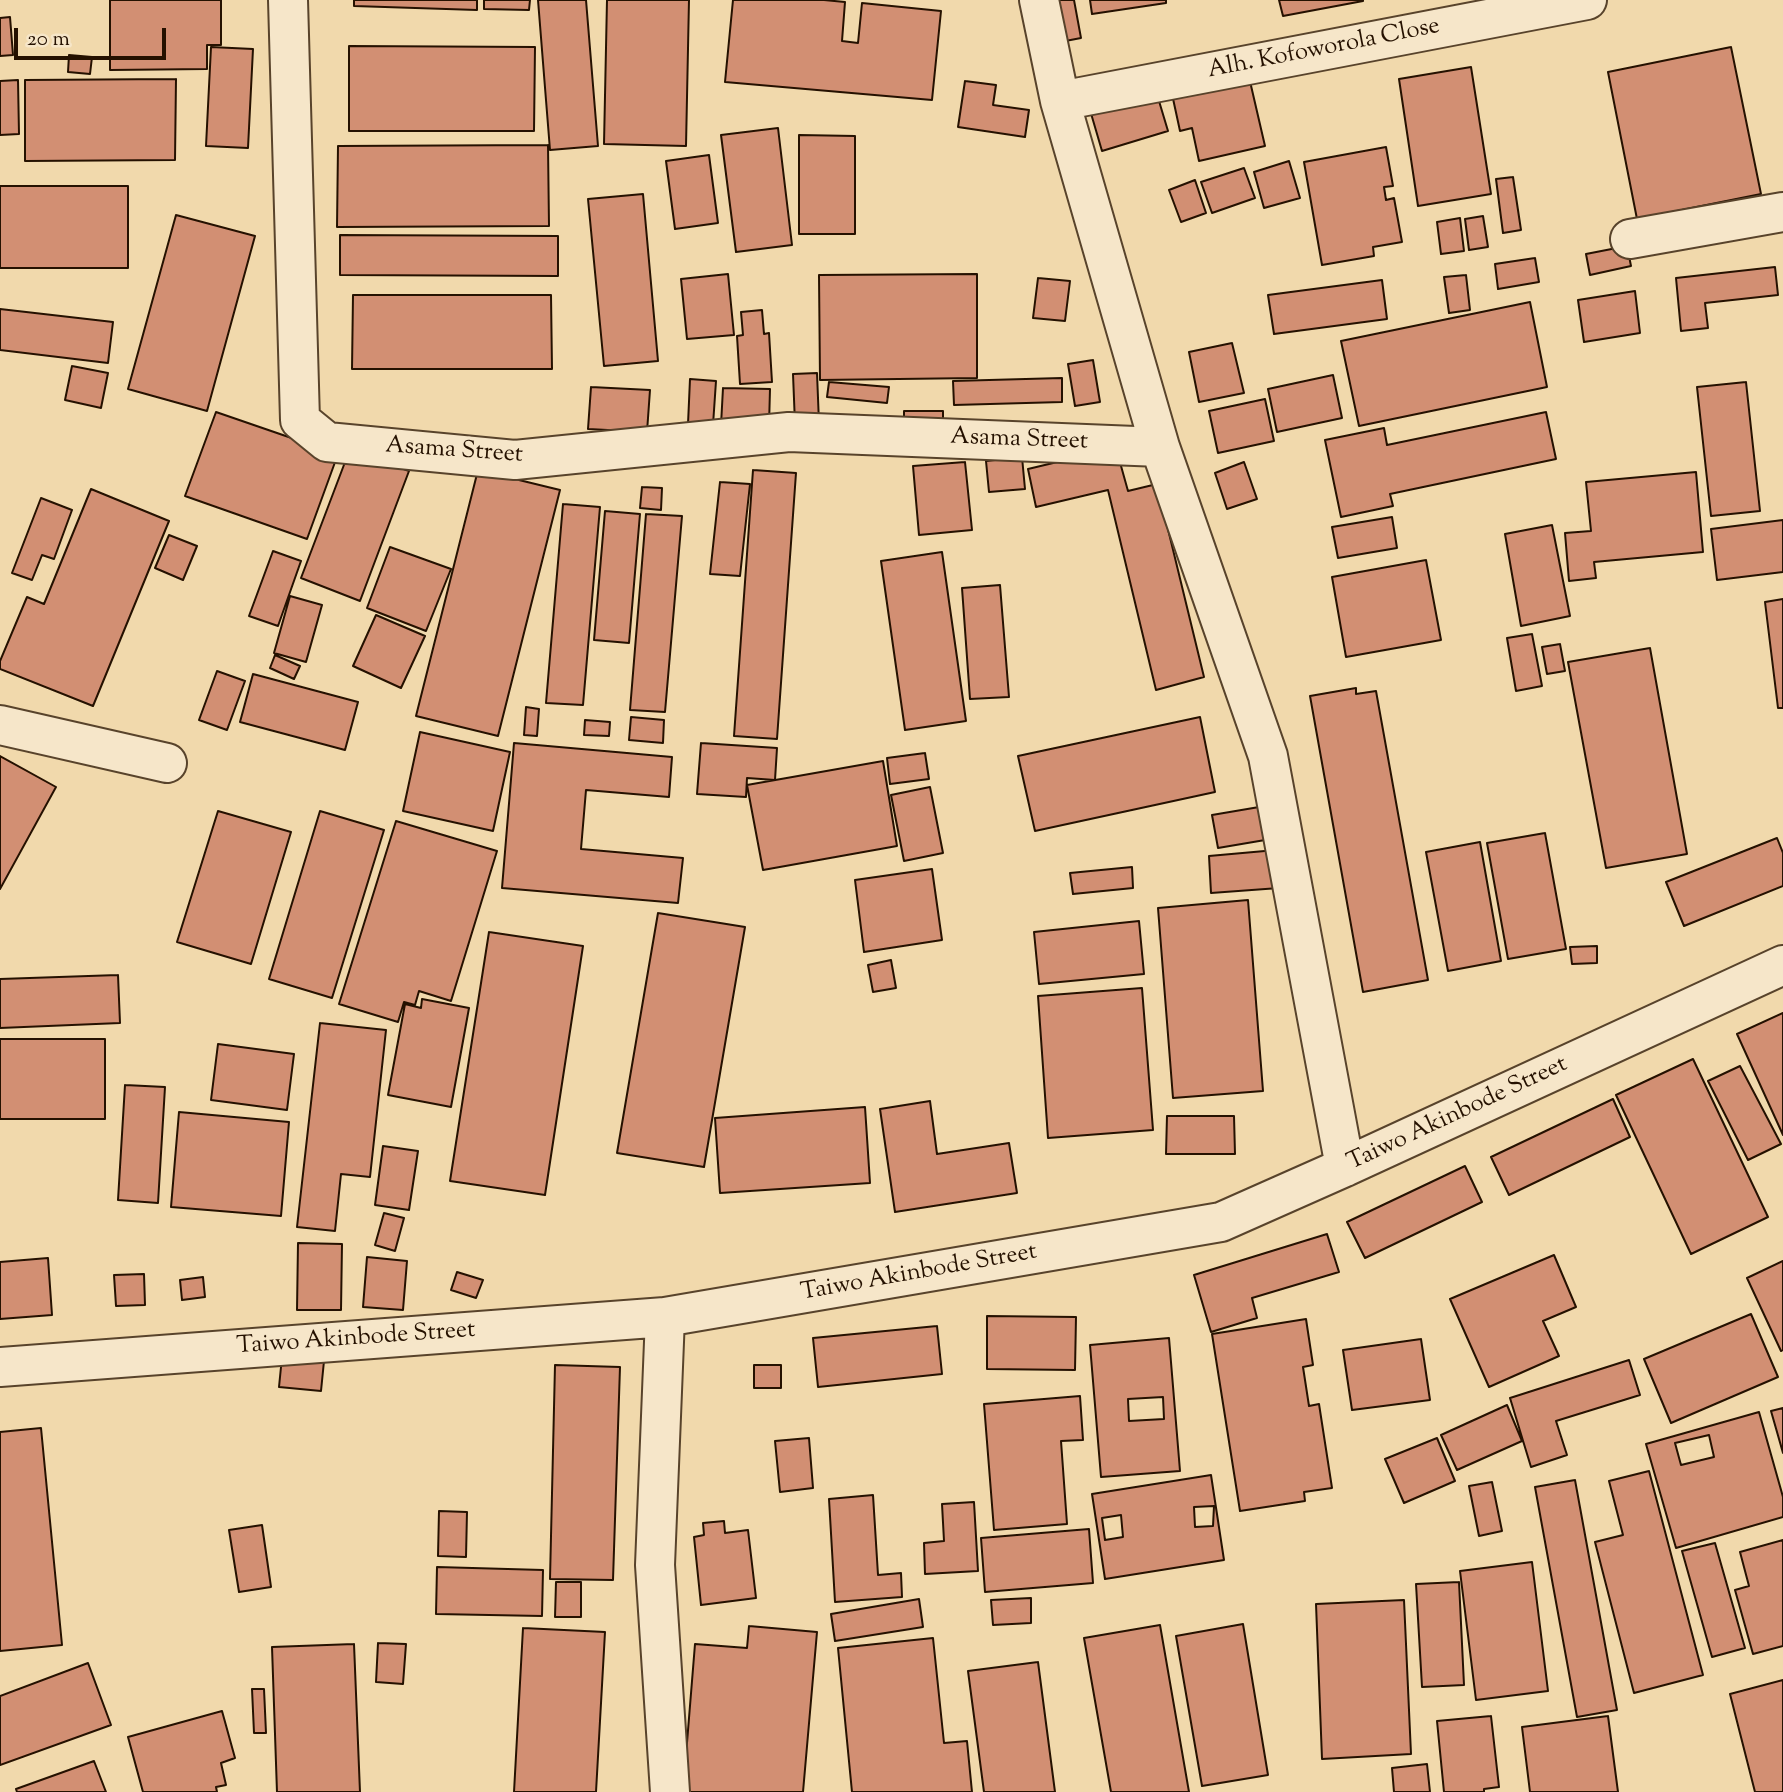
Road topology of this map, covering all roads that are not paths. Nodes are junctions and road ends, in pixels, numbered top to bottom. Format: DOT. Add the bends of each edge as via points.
graph roads {
  1 [pos="288,0"];
  2 [pos="1039,0"];
  3 [pos="1587,0"];
  4 [pos="1060,101"];
  5 [pos="1783,212"];
  6 [pos="1630,239"];
  7 [pos="1160,447"];
  8 [pos="0,725"];
  9 [pos="167,763"];
  10 [pos="1783,965"];
  11 [pos="1345,1167"];
  12 [pos="665,1317"];
  13 [pos="0,1367"];
  14 [pos="670,1792"];
  1 -- 7 [label="street, Asama Street" via="300,420 327,442 515,460 789,432"];
  2 -- 4 [label="street"];
  3 -- 4 [label="street, Alh. Kofoworola Close"];
  4 -- 7 [label="street"];
  5 -- 6 [label="street"];
  7 -- 11 [label="street" via="1268,756"];
  8 -- 9 [label="street"];
  10 -- 11 [label="street, Taiwo Akinbode Street"];
  11 -- 12 [label="street, Taiwo Akinbode Street" via="1221,1222"];
  12 -- 13 [label="street, Taiwo Akinbode Street"];
  12 -- 14 [label="street" via="655,1565"];
}
